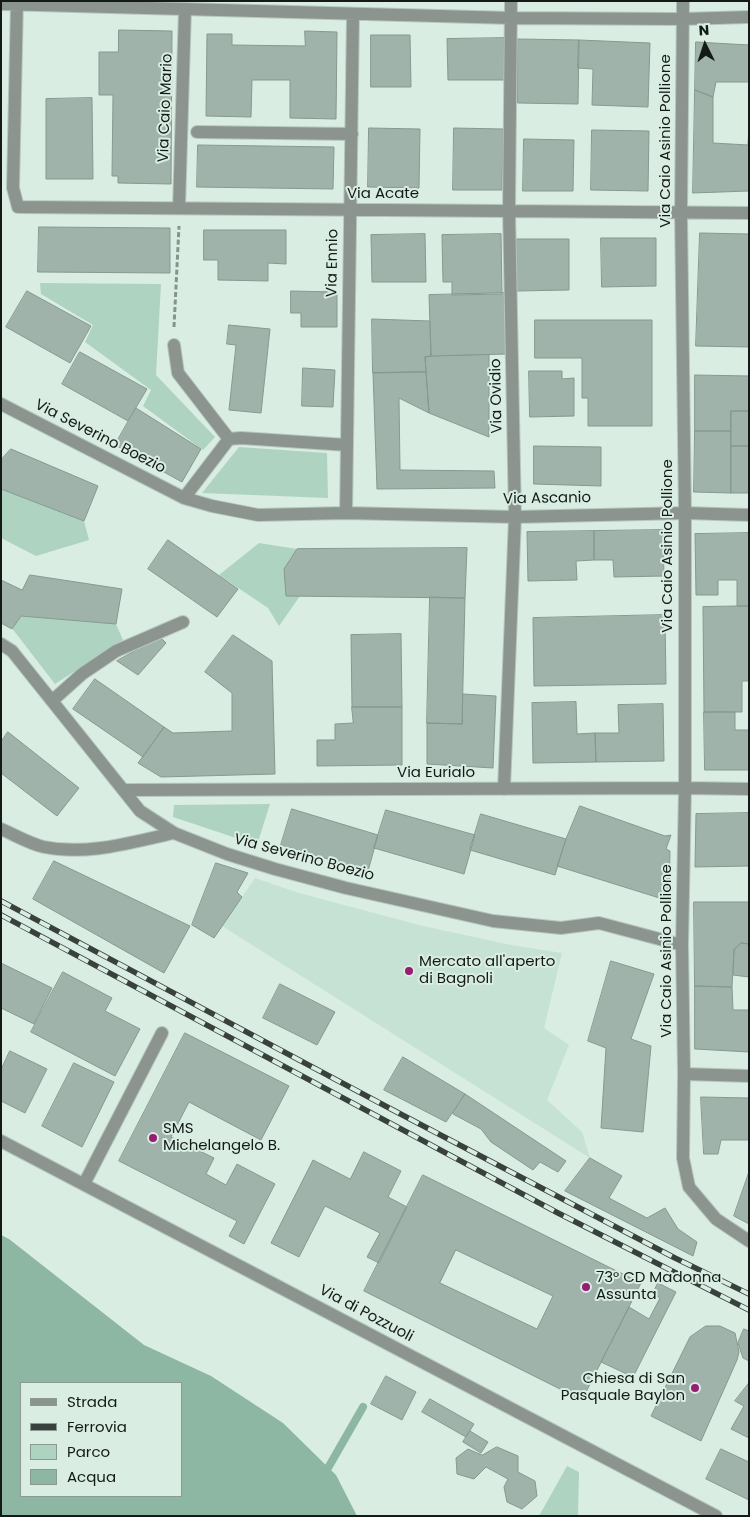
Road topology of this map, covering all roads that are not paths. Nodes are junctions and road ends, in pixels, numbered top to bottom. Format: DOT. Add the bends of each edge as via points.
graph roads {
  1 [pos="511,1"];
  2 [pos="683,1"];
  3 [pos="17,3"];
  4 [pos="1,4"];
  5 [pos="185,9"];
  6 [pos="352,14"];
  7 [pos="749,17"];
  8 [pos="511,18"];
  9 [pos="683,19"];
  10 [pos="197,132"];
  11 [pos="352,134"];
  12 [pos="179,208"];
  13 [pos="349,210"];
  14 [pos="509,210"];
  15 [pos="749,213"];
  16 [pos="681,214"];
  17 [pos="174,345"];
  18 [pos="1,404"];
  19 [pos="229,439"];
  20 [pos="347,445"];
  21 [pos="184,498"];
  22 [pos="346,513"];
  23 [pos="685,513"];
  24 [pos="749,515"];
  25 [pos="515,517"];
  26 [pos="183,622"];
  27 [pos="1,644"];
  28 [pos="52,700"];
  29 [pos="685,788"];
  30 [pos="504,789"];
  31 [pos="749,789"];
  32 [pos="124,790"];
  33 [pos="1,829"];
  34 [pos="174,833"];
  35 [pos="682,945"];
  36 [pos="162,1032"];
  37 [pos="684,1074"];
  38 [pos="749,1076"];
  39 [pos="1,1141"];
  40 [pos="84,1184"];
  41 [pos="749,1242"];
  42 [pos="716,1516"];
  1 -- 8 [label="street, Via Ovidio"];
  2 -- 9 [label="street, Via Caio Asinio Pollione"];
  3 -- 4 [label="street"];
  3 -- 5 [label="street"];
  3 -- 12 [label="street, Via Acate" via="13,188 18,207"];
  5 -- 6 [label="street"];
  5 -- 12 [label="street, Via Caio Mario"];
  6 -- 8 [label="street"];
  6 -- 11 [label="street, Via Ennio"];
  7 -- 9 [label="street"];
  8 -- 9 [label="street"];
  8 -- 14 [label="street, Via Ovidio"];
  9 -- 16 [label="street, Via Caio Asinio Pollione"];
  10 -- 11 [label="street"];
  11 -- 13 [label="street, Via Ennio"];
  12 -- 13 [label="street, Via Acate"];
  13 -- 14 [label="street, Via Acate"];
  13 -- 20 [label="street, Via Ennio"];
  14 -- 16 [label="street, Via Acate"];
  14 -- 25 [label="street, Via Ovidio"];
  15 -- 16 [label="street, Via Acate"];
  16 -- 23 [label="street, Via Caio Asinio Pollione"];
  17 -- 19 [label="street" via="178,374"];
  18 -- 21 [label="street, Via Severino Boezio"];
  19 -- 20 [label="street"];
  19 -- 21 [label="street"];
  20 -- 22 [label="street, Via Ennio"];
  21 -- 22 [label="street, Via Severino Boezio" via="258,515"];
  22 -- 25 [label="street, Via Ascanio"];
  23 -- 24 [label="street, Via Ascanio"];
  23 -- 25 [label="street, Via Ascanio"];
  23 -- 29 [label="street, Via Caio Asinio Pollione"];
  25 -- 30 [label="street, Via Ovidio"];
  26 -- 28 [label="street" via="116,651"];
  27 -- 28 [label="street, Via Severino Boezio" via="12,651"];
  28 -- 32 [label="street, Via Severino Boezio"];
  29 -- 30 [label="street, Via Eurialo"];
  29 -- 31 [label="street, Via Eurialo"];
  29 -- 35 [label="street, Via Caio Asinio Pollione"];
  30 -- 32 [label="street, Via Eurialo"];
  32 -- 34 [label="street, Via Severino Boezio" via="140,811"];
  33 -- 34 [label="street" via="43,847 81,851"];
  34 -- 35 [label="street, Via Severino Boezio" via="275,869 493,921 560,928 599,923"];
  35 -- 37 [label="street, Via Caio Asinio Pollione"];
  36 -- 40 [label="street"];
  37 -- 38 [label="street"];
  37 -- 41 [label="street, Via Caio Asinio Pollione" via="683,1158 690,1187 716,1219"];
  39 -- 40 [label="street, Via di Pozzuoli"];
  40 -- 42 [label="street, Via di Pozzuoli"];
}
